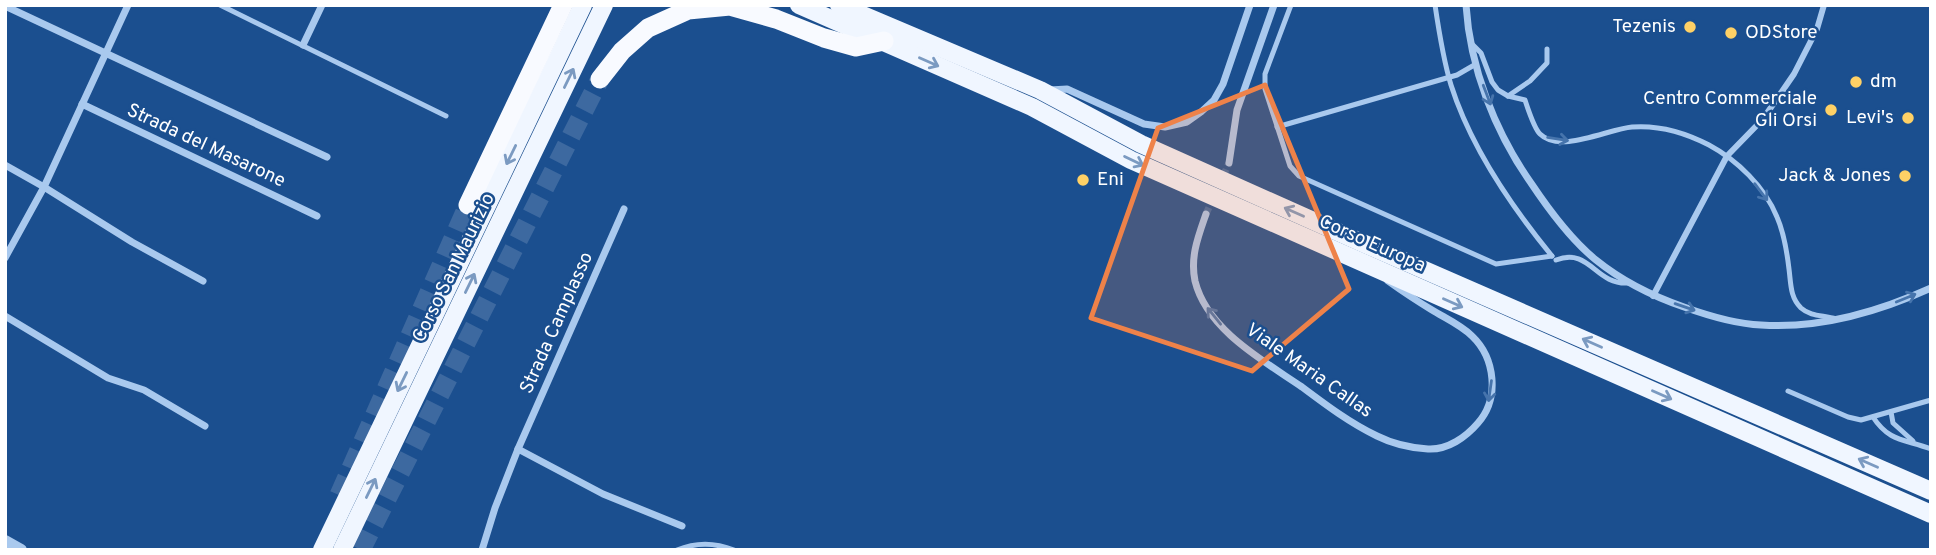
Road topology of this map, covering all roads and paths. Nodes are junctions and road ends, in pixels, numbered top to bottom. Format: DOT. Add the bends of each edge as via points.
graph roads {
  1 [pos="128,5"];
  2 [pos="220,5"];
  3 [pos="322,5"];
  4 [pos="563,5"];
  5 [pos="583,5"];
  6 [pos="604,5"];
  7 [pos="799,5"];
  8 [pos="839,5"];
  9 [pos="1250,5"];
  10 [pos="1274,5"];
  11 [pos="1291,5"];
  12 [pos="1435,5"];
  13 [pos="1466,5"];
  14 [pos="1824,5"];
  15 [pos="5,6"];
  16 [pos="884,41"];
  17 [pos="1471,43"];
  18 [pos="303,45"];
  19 [pos="1547,49"];
  20 [pos="106,54"];
  21 [pos="1476,65"];
  22 [pos="1449,78"];
  23 [pos="600,79"];
  24 [pos="1040,90"];
  25 [pos="1508,96"];
  26 [pos="82,104"];
  27 [pos="446,116"];
  28 [pos="1277,127"];
  29 [pos="1727,156"];
  30 [pos="327,157"];
  31 [pos="1228,163"];
  32 [pos="5,164"];
  33 [pos="44,187"];
  34 [pos="468,205"];
  35 [pos="624,209"];
  36 [pos="1206,214"];
  37 [pos="317,216"];
  38 [pos="5,258"];
  39 [pos="1556,260"];
  40 [pos="1364,264"];
  41 [pos="203,281"];
  42 [pos="1629,283"];
  43 [pos="1931,288"];
  44 [pos="1653,296"];
  45 [pos="5,316"];
  46 [pos="1838,320"];
  47 [pos="1788,391"];
  48 [pos="1931,400"];
  49 [pos="1891,412"];
  50 [pos="1873,417"];
  51 [pos="205,426"];
  52 [pos="1915,443"];
  53 [pos="518,449"];
  54 [pos="1931,449"];
  55 [pos="1931,491"];
  56 [pos="1931,514"];
  57 [pos="682,526"];
  58 [pos="5,541"];
  59 [pos="20,550"];
  60 [pos="322,550"];
  61 [pos="342,550"];
  62 [pos="482,550"];
  63 [pos="677,550"];
  64 [pos="734,550"];
  1 -- 20 [label="street"];
  2 -- 18 [label="lane"];
  3 -- 18 [label="street"];
  4 -- 34 [label="highway"];
  5 -- 60 [label="main road, Corso San Maurizio, one-way"];
  61 -- 6 [label="main road, Corso San Maurizio, one-way"];
  7 -- 16 [label="main road, Corso Europa"];
  8 -- 24 [label="main road, Corso Europa"];
  9 -- 24 [label="street" via="1223,84 1214,100 1187,122 1165,127 1144,124 1067,89"];
  10 -- 31 [label="street" via="1237,110"];
  11 -- 28 [label="lane" via="1265,74"];
  12 -- 22 [label="lane"];
  13 -- 17 [label="street"];
  14 -- 29 [label="street" via="1818,29 1794,74 1763,119"];
  15 -- 20 [label="street"];
  16 -- 23 [label="highway" via="856,47 730,6 688,10 648,28"];
  16 -- 40 [label="main road, Corso Europa, one-way" via="1032,107 1131,160"];
  17 -- 21 [label="street"];
  17 -- 25 [label="lane" via="1481,53 1492,82"];
  18 -- 27 [label="lane"];
  19 -- 25 [label="lane" via="1547,63"];
  20 -- 26 [label="street"];
  20 -- 30 [label="street"];
  21 -- 22 [label="lane"];
  21 -- 42 [label="street, one-way" via="1514,160 1553,215 1593,258"];
  22 -- 28 [label="lane"];
  22 -- 28 [label="lane" via="1485,160 1552,256 1496,264 1299,176 1290,166"];
  55 -- 24 [label="main road, Corso Europa, one-way" via="1153,149"];
  25 -- 29 [label="lane, one-way" via="1525,100 1539,134 1551,141 1654,127 1695,138"];
  26 -- 33 [label="street"];
  26 -- 37 [label="street, Strada del Masarone"];
  29 -- 44 [label="street"];
  29 -- 46 [label="lane, one-way" via="1741,167 1777,216 1797,303 1811,315"];
  32 -- 33 [label="street"];
  33 -- 38 [label="street"];
  33 -- 41 [label="street"];
  35 -- 53 [label="street, Strada Camplasso"];
  40 -- 36 [label="street, Viale Maria Callas, one-way" via="1472,335 1482,348 1492,374 1489,403 1481,419 1452,444 1432,450 1379,437 1239,343 1206,306 1196,282 1196,240"];
  39 -- 42 [label="lane" via="1578,258 1618,284"];
  40 -- 56 [label="main road, Corso Europa, one-way"];
  42 -- 44 [label="street"];
  46 -- 43 [label="street, one-way"];
  44 -- 46 [label="street, one-way" via="1734,322 1762,326"];
  45 -- 51 [label="street" via="108,378 144,390"];
  47 -- 50 [label="lane" via="1848,417"];
  48 -- 49 [label="lane"];
  49 -- 50 [label="lane"];
  49 -- 52 [label="lane" via="1893,423"];
  50 -- 52 [label="lane" via="1892,437"];
  52 -- 54 [label="lane"];
  53 -- 57 [label="street" via="603,494"];
  53 -- 62 [label="street, Strada Camplasso"];
  58 -- 59 [label="street"];
  63 -- 64 [label="lane" via="703,543"];
}
